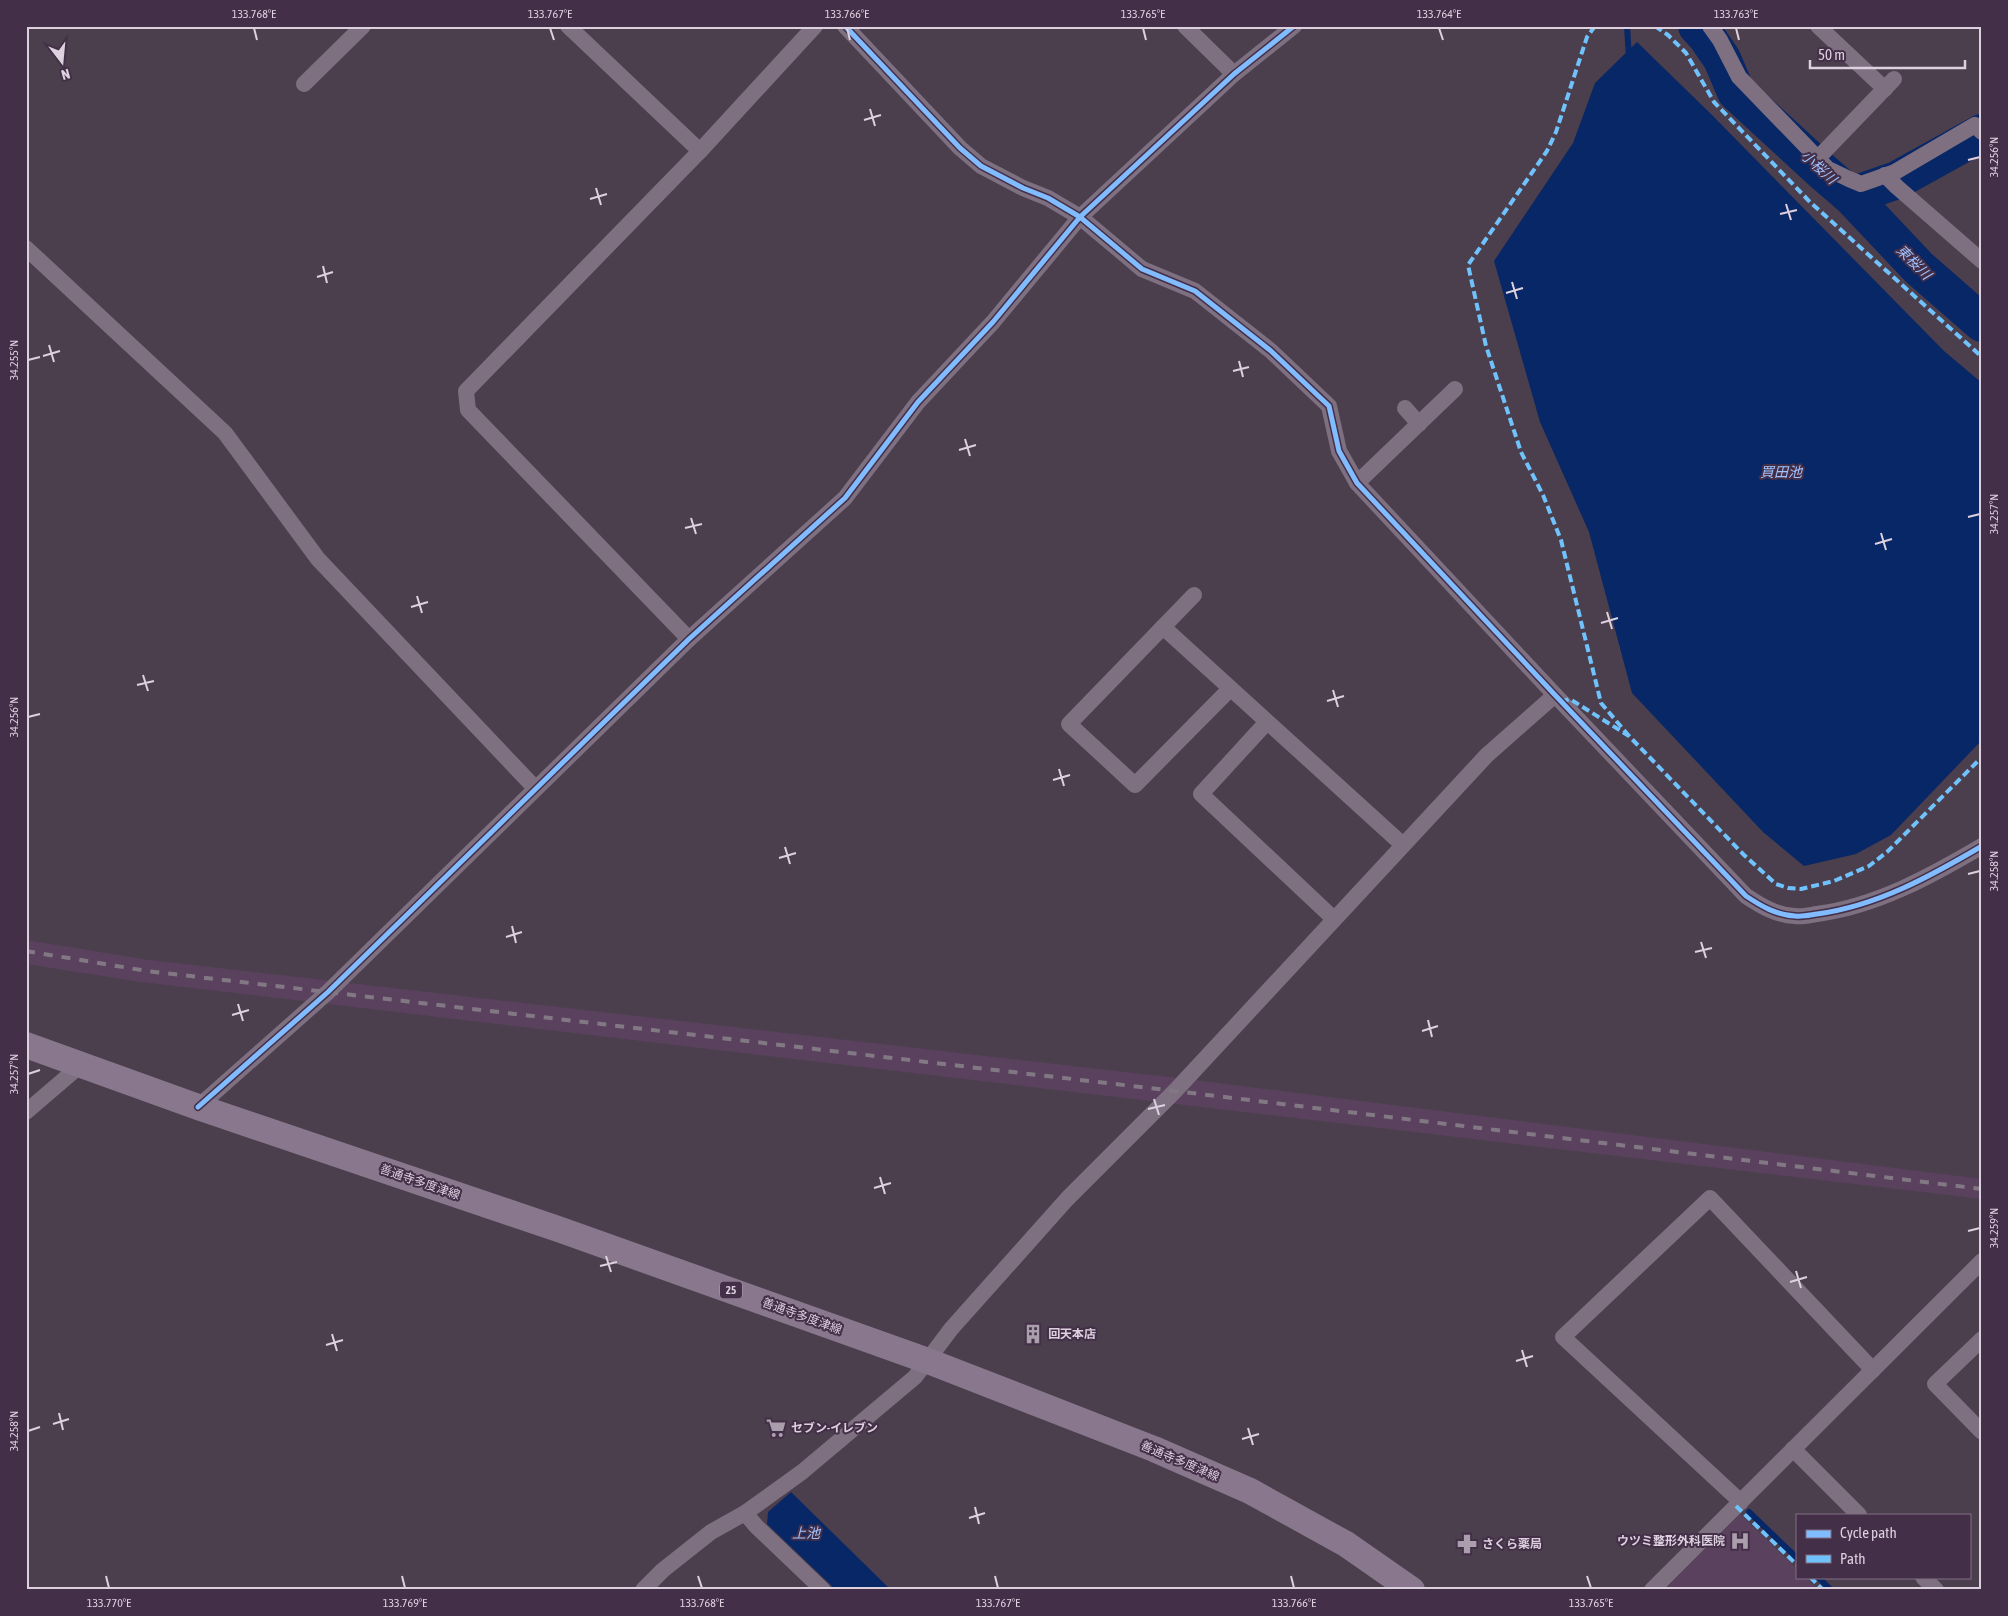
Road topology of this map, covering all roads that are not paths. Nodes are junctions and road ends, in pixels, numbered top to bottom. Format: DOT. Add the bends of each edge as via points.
graph roads {
  1 [pos="363,26"];
  2 [pos="568,26"];
  3 [pos="815,26"];
  4 [pos="845,26"];
  5 [pos="1185,26"];
  6 [pos="1294,26"];
  7 [pos="1710,26"];
  8 [pos="1818,26"];
  9 [pos="1234,74"];
  10 [pos="304,84"];
  11 [pos="1978,129"];
  12 [pos="700,151"];
  13 [pos="1818,158"];
  14 [pos="1890,180"];
  15 [pos="1080,217"];
  16 [pos="26,248"];
  17 [pos="1982,261"];
  18 [pos="1455,389"];
  19 [pos="1405,408"];
  20 [pos="1419,424"];
  21 [pos="1356,483"];
  22 [pos="1194,595"];
  23 [pos="1163,627"];
  24 [pos="689,639"];
  25 [pos="1230,689"];
  26 [pos="1554,695"];
  27 [pos="1266,722"];
  28 [pos="535,788"];
  29 [pos="1403,846"];
  30 [pos="1982,846"];
  31 [pos="1334,919"];
  32 [pos="26,1045"];
  33 [pos="82,1064"];
  34 [pos="198,1107"];
  35 [pos="26,1112"];
  36 [pos="1982,1261"];
  37 [pos="1982,1338"];
  38 [pos="928,1361"];
  39 [pos="1873,1370"];
  40 [pos="1982,1432"];
  41 [pos="1793,1450"];
  42 [pos="1740,1502"];
  43 [pos="745,1513"];
  44 [pos="1858,1514"];
  45 [pos="1924,1578"];
  46 [pos="643,1590"];
  47 [pos="823,1590"];
  48 [pos="1412,1590"];
  49 [pos="1652,1590"];
  50 [pos="1936,1590"];
  1 -- 10 [label="street"];
  2 -- 12 [label="street"];
  3 -- 12 [label="street"];
  4 -- 15 [label="street" via="960,148 981,166"];
  5 -- 9 [label="street"];
  6 -- 9 [label="street"];
  7 -- 13 [label="street" via="1739,77"];
  8 -- 13 [label="street" via="1890,84"];
  9 -- 15 [label="street"];
  11 -- 14 [label="street" via="1895,172"];
  12 -- 24 [label="street" via="466,391 468,410"];
  13 -- 14 [label="street" via="1828,169 1861,184"];
  14 -- 17 [label="street"];
  15 -- 21 [label="street" via="1142,269 1195,291 1271,351 1329,406 1339,452"];
  15 -- 24 [label="street" via="993,322 918,402 845,498"];
  16 -- 28 [label="street" via="225,433 318,559"];
  18 -- 20 [label="street"];
  19 -- 20 [label="street"];
  20 -- 21 [label="street"];
  21 -- 26 [label="street"];
  22 -- 23 [label="street"];
  23 -- 25 [label="street"];
  23 -- 25 [label="street" via="1069,724 1135,786"];
  24 -- 28 [label="street"];
  25 -- 27 [label="street"];
  26 -- 29 [label="street" via="1487,755"];
  26 -- 30 [label="street" via="1746,896 1780,914 1796,917 1868,902 1934,874"];
  27 -- 29 [label="street"];
  27 -- 31 [label="street" via="1201,794"];
  28 -- 34 [label="street" via="328,992"];
  29 -- 31 [label="street"];
  31 -- 38 [label="street" via="1175,1091 1067,1199 951,1329"];
  32 -- 33 [label="main road, 善通寺多度津線 / 25"];
  33 -- 34 [label="main road, 善通寺多度津線 / 25"];
  33 -- 35 [label="street"];
  34 -- 38 [label="main road, 善通寺多度津線 / 25" via="561,1230"];
  36 -- 39 [label="street"];
  37 -- 40 [label="street" via="1935,1384"];
  38 -- 43 [label="street" via="915,1377 802,1472"];
  38 -- 48 [label="main road, 善通寺多度津線 / 25" via="1250,1490 1346,1544"];
  39 -- 41 [label="street"];
  39 -- 42 [label="street" via="1710,1198 1563,1337"];
  41 -- 42 [label="street"];
  41 -- 44 [label="street"];
  42 -- 49 [label="street"];
  43 -- 46 [label="street" via="712,1532"];
  43 -- 47 [label="street"];
  45 -- 50 [label="street"];
}
